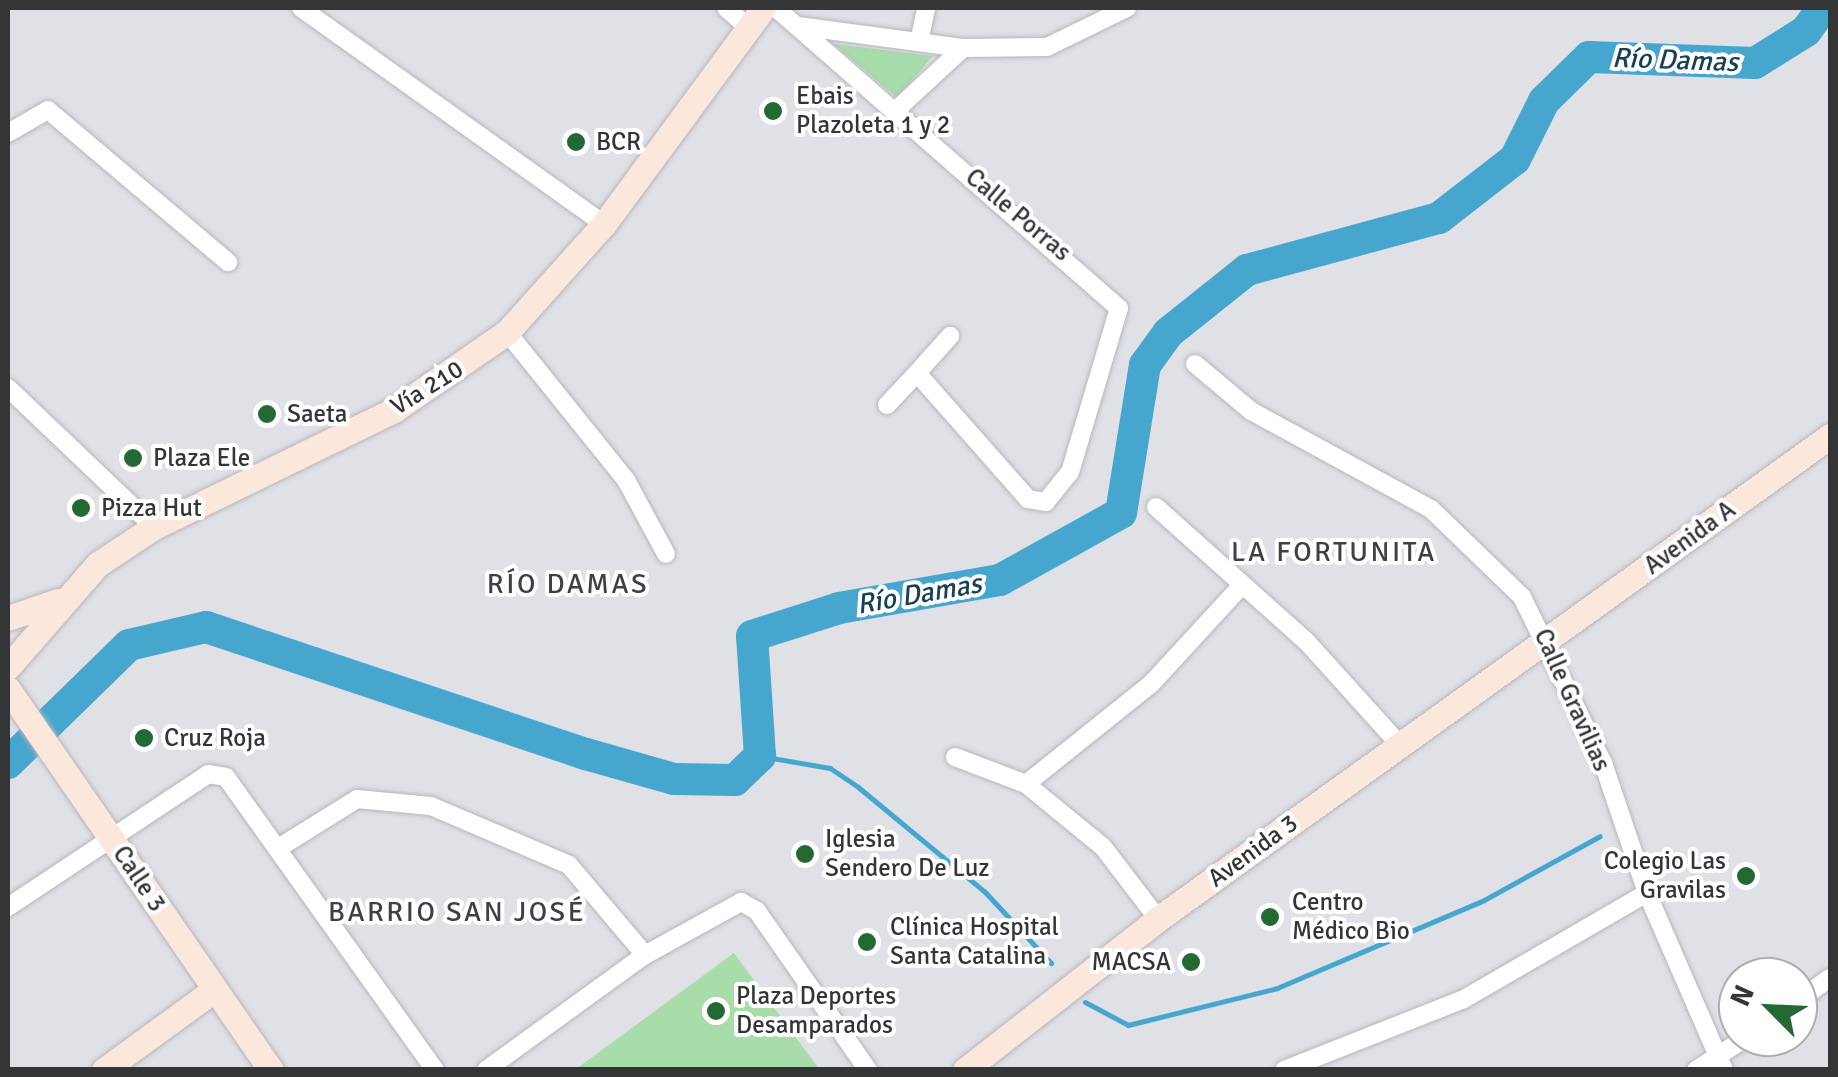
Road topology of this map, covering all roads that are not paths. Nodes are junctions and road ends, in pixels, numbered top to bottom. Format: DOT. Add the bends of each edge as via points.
graph roads {
  1 [pos="301,8"];
  2 [pos="726,8"];
  3 [pos="776,8"];
  4 [pos="926,8"];
  5 [pos="1126,8"];
  6 [pos="756,18"];
  7 [pos="798,26"];
  8 [pos="919,42"];
  9 [pos="962,48"];
  10 [pos="895,111"];
  11 [pos="8,133"];
  12 [pos="604,224"];
  13 [pos="228,262"];
  14 [pos="507,332"];
  15 [pos="950,336"];
  16 [pos="1195,364"];
  17 [pos="917,373"];
  18 [pos="8,388"];
  19 [pos="886,405"];
  20 [pos="1830,436"];
  21 [pos="1156,508"];
  22 [pos="154,527"];
  23 [pos="666,554"];
  24 [pos="1242,586"];
  25 [pos="63,599"];
  26 [pos="8,618"];
  27 [pos="1548,639"];
  28 [pos="8,667"];
  29 [pos="8,688"];
  30 [pos="1400,745"];
  31 [pos="955,757"];
  32 [pos="1026,784"];
  33 [pos="108,834"];
  34 [pos="280,846"];
  35 [pos="1646,893"];
  36 [pos="8,908"];
  37 [pos="1158,919"];
  38 [pos="645,955"];
  39 [pos="215,989"];
  40 [pos="190,1008"];
  41 [pos="234,1018"];
  42 [pos="1720,1064"];
  43 [pos="104,1070"];
  44 [pos="271,1070"];
  45 [pos="435,1070"];
  46 [pos="486,1070"];
  47 [pos="868,1070"];
  48 [pos="964,1070"];
  49 [pos="1284,1070"];
  50 [pos="1696,1070"];
  1 -- 12 [label="street"];
  2 -- 6 [label="street"];
  3 -- 7 [label="street, Calle Porras"];
  4 -- 8 [label="street"];
  5 -- 9 [label="street" via="1047,47"];
  6 -- 12 [label="main road, Vía 210"];
  7 -- 8 [label="street"];
  7 -- 10 [label="street, Calle Porras"];
  8 -- 9 [label="street"];
  9 -- 10 [label="street"];
  10 -- 17 [label="street, Calle Porras" via="1120,308 1070,472 1046,502 1028,500"];
  11 -- 13 [label="street" via="48,110"];
  12 -- 14 [label="main road, Vía 210"];
  14 -- 22 [label="main road, Vía 210" via="394,410"];
  14 -- 23 [label="street" via="626,480"];
  15 -- 17 [label="street"];
  16 -- 27 [label="street, Calle Gravilias" via="1250,411 1444,520 1522,598"];
  17 -- 19 [label="street"];
  18 -- 22 [label="street"];
  20 -- 27 [label="main road, Avenida A"];
  21 -- 24 [label="street"];
  22 -- 25 [label="main road, Vía 210"];
  24 -- 30 [label="street"];
  24 -- 32 [label="street" via="1151,684"];
  25 -- 26 [label="main road"];
  25 -- 28 [label="main road, Vía 210"];
  27 -- 30 [label="main road, Avenida 3"];
  27 -- 35 [label="street, Calle Gravilias"];
  29 -- 33 [label="main road, Calle 3"];
  30 -- 37 [label="main road, Avenida 3"];
  31 -- 32 [label="street"];
  32 -- 37 [label="street" via="1103,847"];
  33 -- 34 [label="street" via="208,774 226,777"];
  33 -- 36 [label="street"];
  33 -- 39 [label="main road, Calle 3"];
  34 -- 38 [label="street" via="357,800 432,806 569,865"];
  34 -- 45 [label="street"];
  35 -- 42 [label="street, Calle Gravilias"];
  35 -- 49 [label="street" via="1464,999"];
  37 -- 48 [label="main road, Avenida 3"];
  38 -- 46 [label="street"];
  38 -- 47 [label="street" via="741,902 757,911"];
  39 -- 40 [label="main road"];
  39 -- 41 [label="main road, Calle 3"];
  40 -- 41 [label="main road"];
  40 -- 43 [label="main road"];
  41 -- 44 [label="main road, Calle 3"];
  42 -- 50 [label="street"];
}
